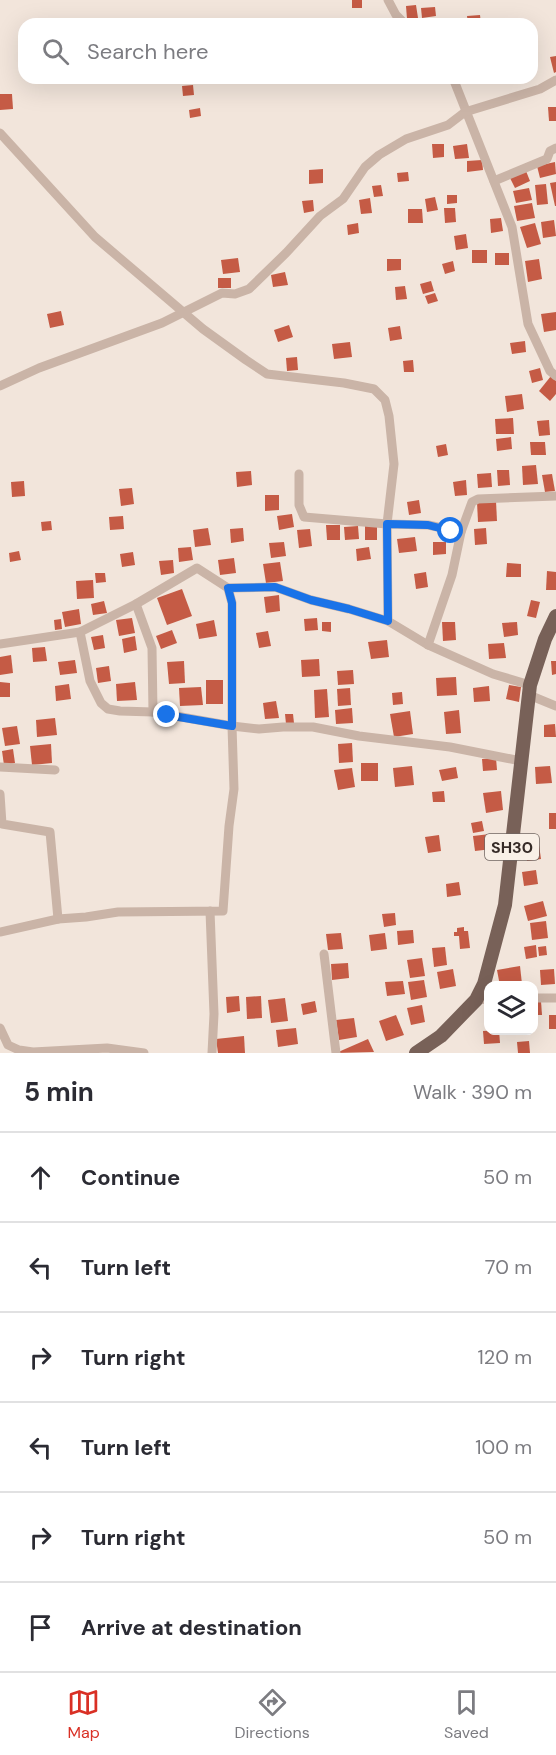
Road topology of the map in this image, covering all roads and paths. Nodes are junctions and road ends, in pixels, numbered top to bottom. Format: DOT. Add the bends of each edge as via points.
graph roads {
  1 [pos="388,0"];
  2 [pos="399,18"];
  3 [pos="556,80"];
  4 [pos="455,84"];
  5 [pos="465,112"];
  6 [pos="0,133"];
  7 [pos="556,148"];
  8 [pos="494,181"];
  9 [pos="184,312"];
  10 [pos="556,376"];
  11 [pos="0,386"];
  12 [pos="299,474"];
  13 [pos="556,496"];
  14 [pos="387,524"];
  15 [pos="461,532"];
  16 [pos="228,588"];
  17 [pos="136,604"];
  18 [pos="556,616"];
  19 [pos="388,621"];
  20 [pos="80,632"];
  21 [pos="0,644"];
  22 [pos="428,645"];
  23 [pos="530,690"];
  24 [pos="556,706"];
  25 [pos="153,712"];
  26 [pos="232,726"];
  27 [pos="521,761"];
  28 [pos="0,767"];
  29 [pos="55,770"];
  30 [pos="0,794"];
  31 [pos="1,824"];
  32 [pos="210,911"];
  33 [pos="58,919"];
  34 [pos="0,932"];
  35 [pos="324,954"];
  36 [pos="538,998"];
  37 [pos="556,998"];
  38 [pos="482,999"];
  39 [pos="0,1029"];
  40 [pos="4,1046"];
  41 [pos="33,1053"];
  42 [pos="144,1053"];
  43 [pos="212,1053"];
  44 [pos="336,1053"];
  45 [pos="416,1053"];
  1 -- 2 [label="street"];
  3 -- 5 [label="street" via="540,89"];
  4 -- 5 [label="street"];
  5 -- 8 [label="street"];
  5 -- 9 [label="street" via="448,125 379,155 365,167 343,199 249,289 222,293"];
  6 -- 9 [label="street" via="95,237"];
  7 -- 8 [label="street" via="547,159"];
  8 -- 10 [label="street" via="512,227 528,324"];
  9 -- 11 [label="street"];
  9 -- 14 [label="street" via="267,374 374,389 385,400 394,464"];
  12 -- 14 [label="street" via="298,506 304,517"];
  13 -- 15 [label="street" via="477,499 472,502"];
  14 -- 15 [label="street" via="428,525"];
  14 -- 19 [label="street"];
  15 -- 22 [label="street" via="452,575"];
  16 -- 17 [label="street" via="197,568"];
  16 -- 19 [label="street" via="275,587"];
  16 -- 26 [label="street" via="232,603"];
  17 -- 20 [label="street"];
  17 -- 25 [label="street" via="152,648"];
  18 -- 23 [label="main road, SH30" via="544,639"];
  19 -- 22 [label="street"];
  20 -- 21 [label="street"];
  20 -- 25 [label="street" via="90,681 101,703 108,709"];
  22 -- 23 [label="street"];
  23 -- 24 [label="street"];
  23 -- 27 [label="main road, SH30"];
  25 -- 26 [label="street"];
  26 -- 27 [label="street" via="313,727"];
  26 -- 32 [label="street" via="234,789 225,896 223,911"];
  27 -- 38 [label="main road, SH30" via="505,905"];
  28 -- 29 [label="street"];
  30 -- 31 [label="street"];
  31 -- 33 [label="street" via="50,832"];
  32 -- 33 [label="street" via="118,912"];
  32 -- 43 [label="street"];
  33 -- 34 [label="street"];
  35 -- 44 [label="street"];
  36 -- 37 [label="street"];
  38 -- 45 [label="main road, SH30"];
  39 -- 40 [label="street"];
  40 -- 41 [label="street"];
  41 -- 42 [label="street" via="107,1048"];
}
